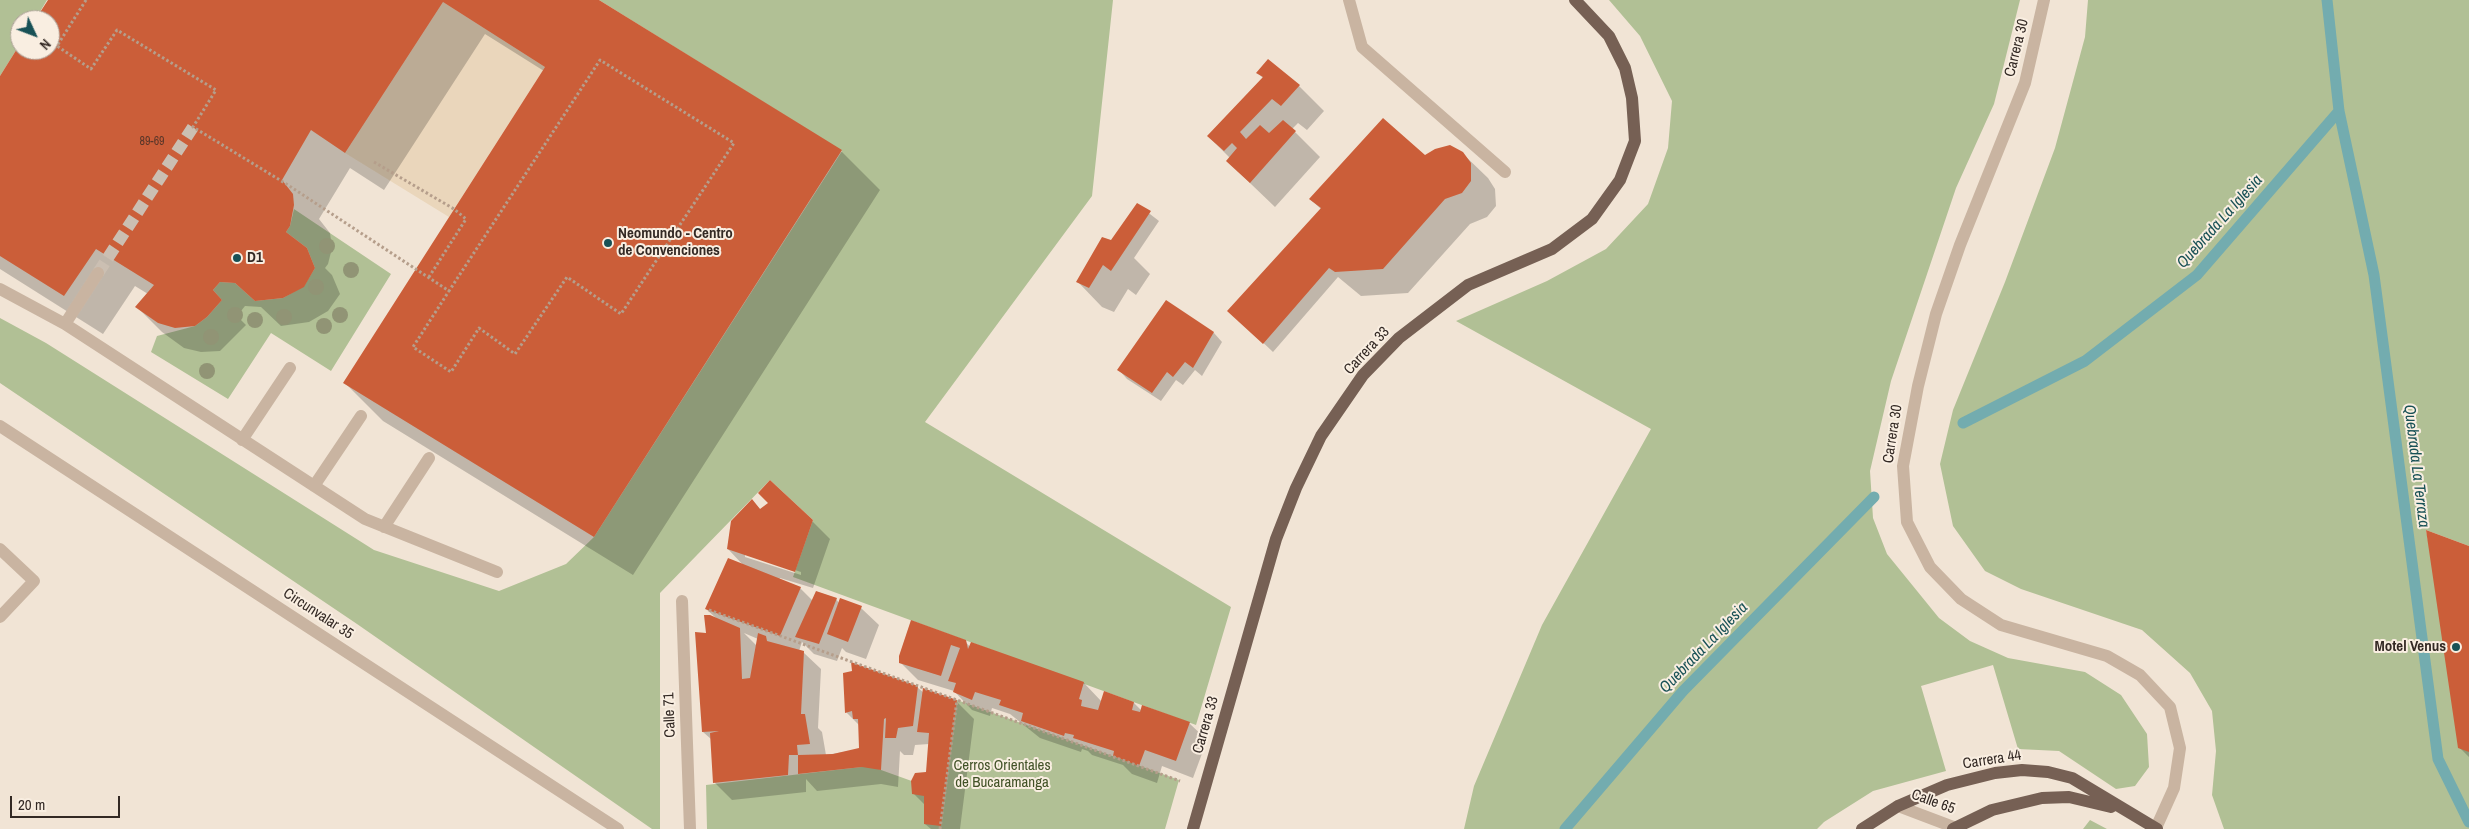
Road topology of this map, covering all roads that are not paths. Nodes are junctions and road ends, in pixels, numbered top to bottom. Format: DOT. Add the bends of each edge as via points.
graph roads {
  1 [pos="1349,0"];
  2 [pos="1575,0"];
  3 [pos="2044,0"];
  4 [pos="1505,172"];
  5 [pos="98,273"];
  6 [pos="0,288"];
  7 [pos="65,324"];
  8 [pos="290,368"];
  9 [pos="361,416"];
  10 [pos="0,426"];
  11 [pos="242,440"];
  12 [pos="430,458"];
  13 [pos="314,486"];
  14 [pos="384,527"];
  15 [pos="0,549"];
  16 [pos="497,572"];
  17 [pos="682,600"];
  18 [pos="0,617"];
  19 [pos="1898,806"];
  20 [pos="2128,812"];
  21 [pos="1956,828"];
  22 [pos="618,829"];
  23 [pos="690,829"];
  24 [pos="1193,829"];
  25 [pos="1862,829"];
  26 [pos="2157,829"];
  1 -- 4 [label="street" via="1362,47"];
  2 -- 24 [label="main road, Carrera 33" via="1608,36 1625,68 1632,98 1635,141 1620,180 1592,218 1552,249 1468,285 1399,338 1363,376 1321,436 1276,539"];
  3 -- 26 [label="street, Carrera 30" via="2025,83 1960,245 1934,323 1902,466 1907,522 1930,567 1961,599 2001,625 2107,656 2140,674 2170,707 2180,748 2174,788"];
  5 -- 7 [label="street"];
  6 -- 7 [label="street"];
  7 -- 11 [label="street"];
  8 -- 11 [label="street"];
  9 -- 13 [label="street"];
  10 -- 22 [label="street, Circunvalar 35"];
  11 -- 13 [label="street"];
  12 -- 14 [label="street"];
  13 -- 14 [label="street" via="365,519"];
  14 -- 16 [label="street"];
  15 -- 18 [label="street" via="34,581"];
  17 -- 23 [label="street, Calle 71"];
  19 -- 20 [label="main road, Carrera 44" via="1948,785 2022,770 2072,778"];
  19 -- 21 [label="street, Calle 65"];
  19 -- 25 [label="main road, Carrera 44"];
  20 -- 21 [label="main road, Carrera 44" via="2068,797 2042,798 1992,810"];
  20 -- 26 [label="main road, Carrera 44"];
}
